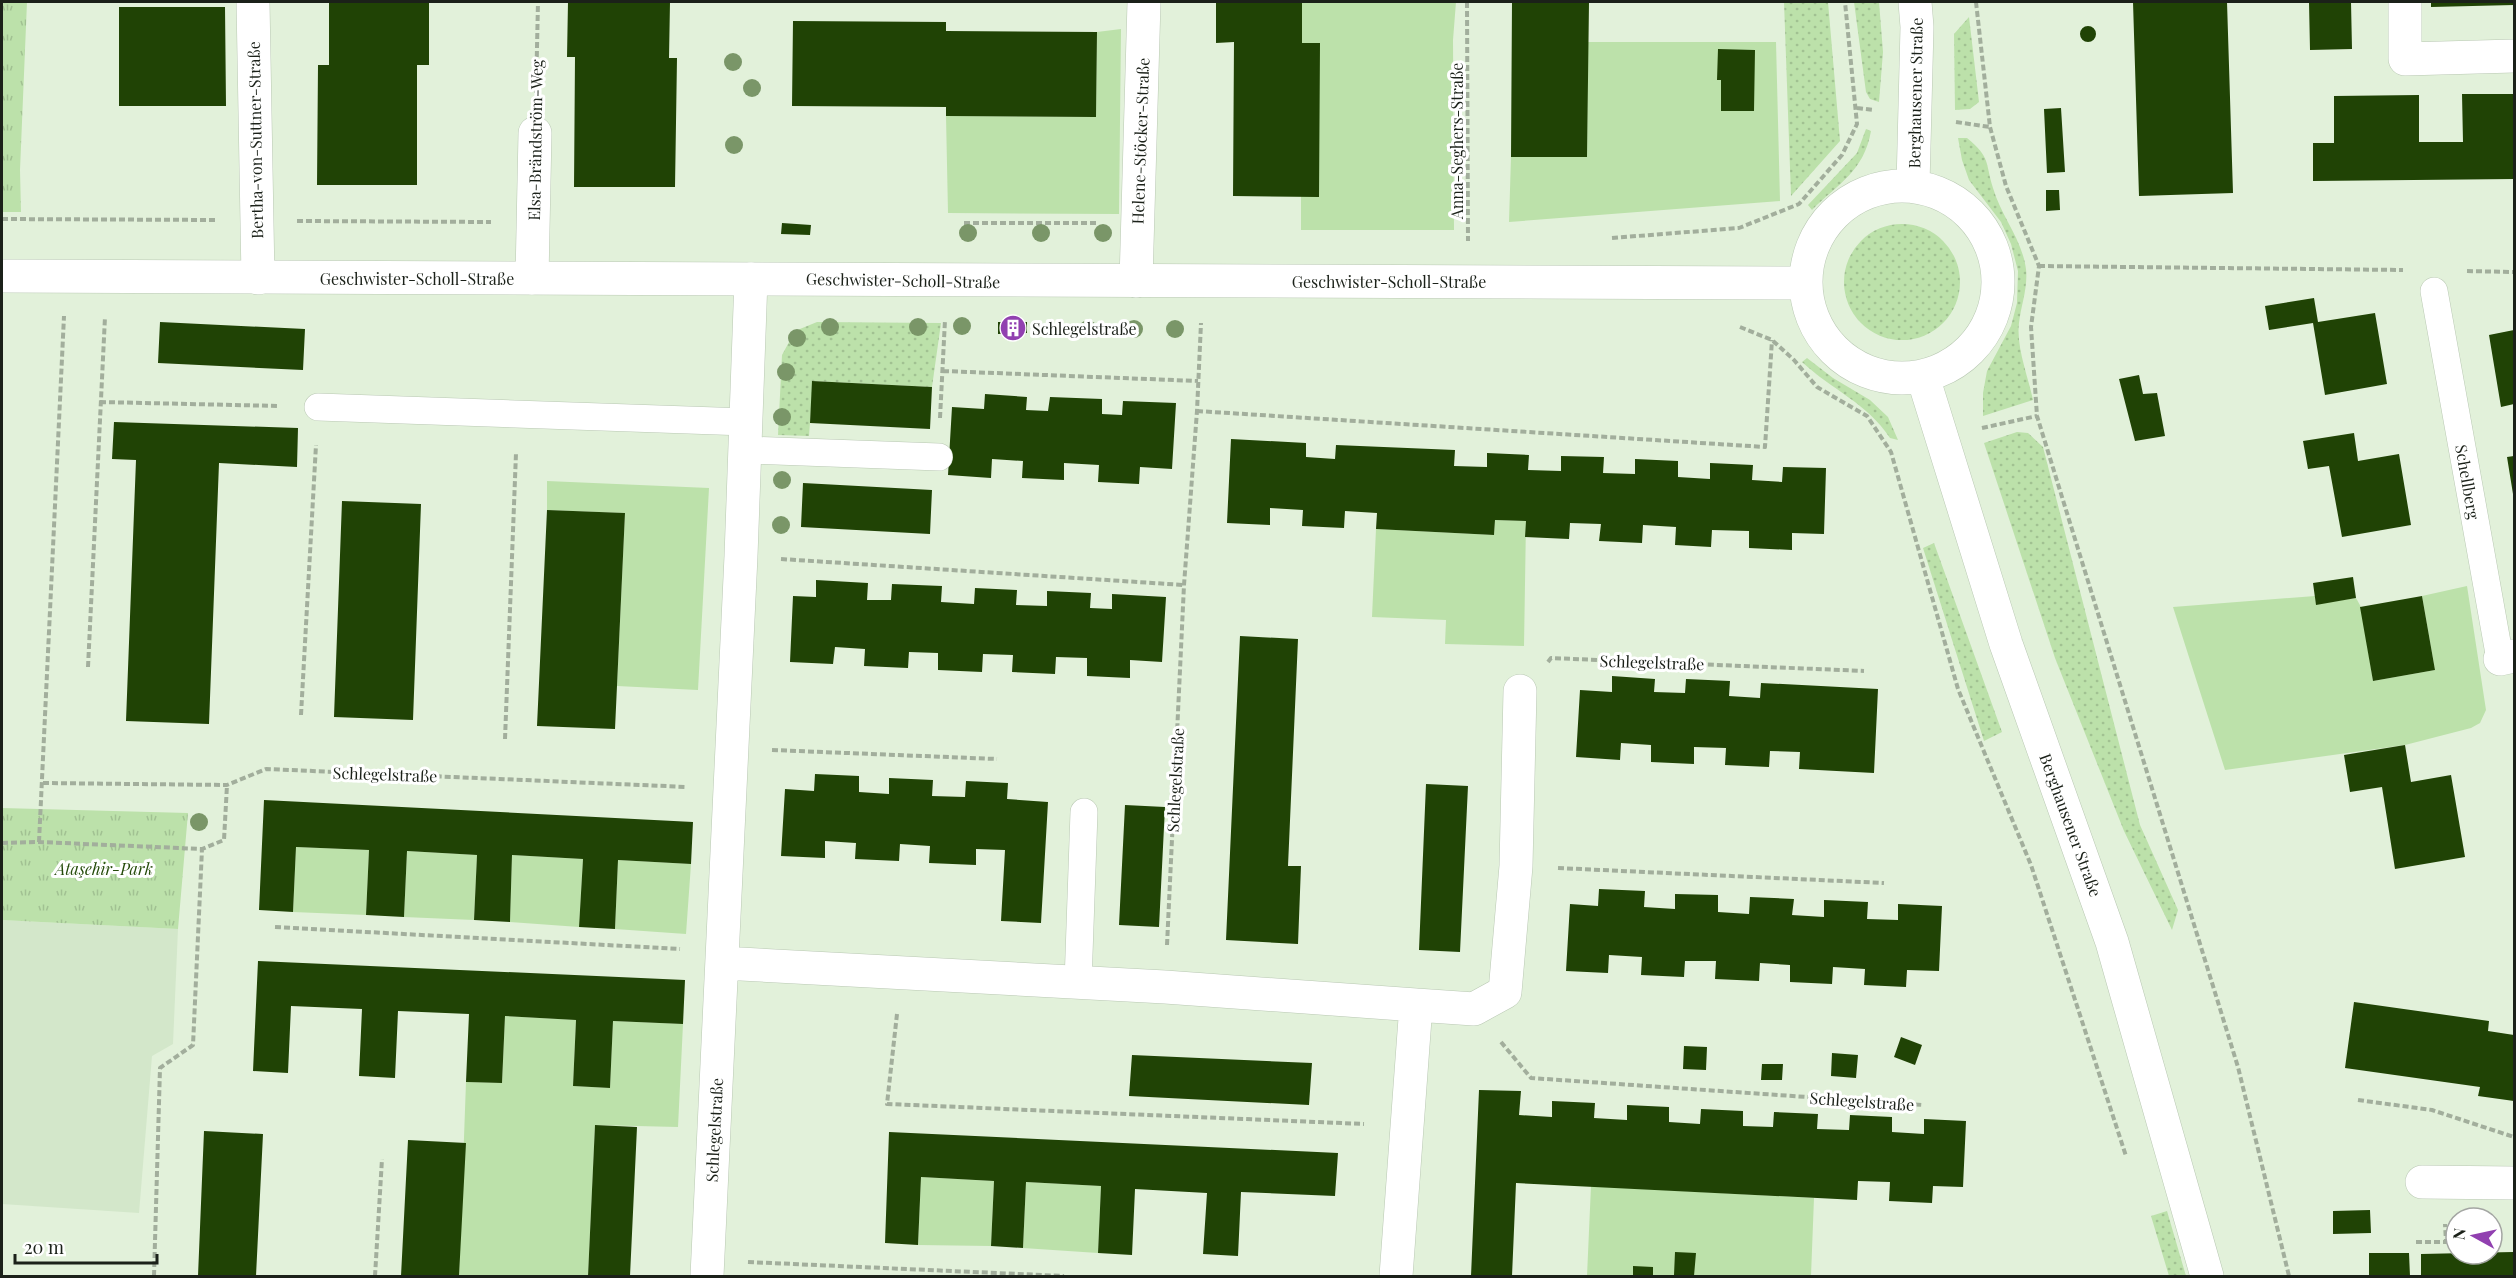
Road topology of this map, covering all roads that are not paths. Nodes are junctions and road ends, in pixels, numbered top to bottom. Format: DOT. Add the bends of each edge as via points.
graph roads {
  1 [pos="253,2"];
  2 [pos="1144,2"];
  3 [pos="1915,2"];
  4 [pos="2404,2"];
  5 [pos="2514,56"];
  6 [pos="535,133"];
  7 [pos="1913,185"];
  8 [pos="2,276"];
  9 [pos="258,278"];
  10 [pos="532,278"];
  11 [pos="751,279"];
  12 [pos="1136,281"];
  13 [pos="1805,283"];
  14 [pos="2434,291"];
  15 [pos="1923,377"];
  16 [pos="318,407"];
  17 [pos="746,436"];
  18 [pos="939,457"];
  19 [pos="2507,658"];
  20 [pos="1520,691"];
  21 [pos="1084,812"];
  22 [pos="722,957"];
  23 [pos="1078,983"];
  24 [pos="1416,1005"];
  25 [pos="2422,1182"];
  26 [pos="2514,1184"];
  27 [pos="707,1268"];
  28 [pos="1396,1276"];
  29 [pos="2207,1276"];
  1 -- 9 [label="street, Bertha-von-Suttner-Straße"];
  2 -- 12 [label="street, Helene-Stöcker-Straße"];
  3 -- 7 [label="street, Berghausener Straße"];
  4 -- 5 [label="street" via="2406,59"];
  6 -- 10 [label="street, Elsa-Brändström-Weg"];
  7 -- 13 [label="street" via="1881,187 1851,199 1826,221 1810,250"];
  7 -- 15 [label="street" via="1943,193 1968,210 1987,234 1997,262 1999,292 1991,321 1975,346 1951,366"];
  8 -- 9 [label="street, Geschwister-Scholl-Straße"];
  9 -- 10 [label="street, Geschwister-Scholl-Straße"];
  10 -- 11 [label="street, Geschwister-Scholl-Straße"];
  11 -- 12 [label="street, Geschwister-Scholl-Straße"];
  11 -- 17 [label="street, Schlegelstraße"];
  12 -- 13 [label="street, Geschwister-Scholl-Straße"];
  13 -- 15 [label="street" via="1810,311 1822,337 1842,358 1876,375 1895,379"];
  14 -- 19 [label="lane, Schellberg"];
  15 -- 29 [label="street, Berghausener Straße" via="2006,644 2112,942"];
  16 -- 17 [label="lane" via="517,416"];
  17 -- 18 [label="lane"];
  17 -- 22 [label="street, Schlegelstraße"];
  20 -- 24 [label="street" via="1516,866 1505,992 1474,1009"];
  21 -- 23 [label="lane"];
  22 -- 23 [label="street" via="901,975"];
  22 -- 27 [label="street, Schlegelstraße"];
  23 -- 24 [label="street"];
  24 -- 28 [label="street"];
  25 -- 26 [label="street"];
}
